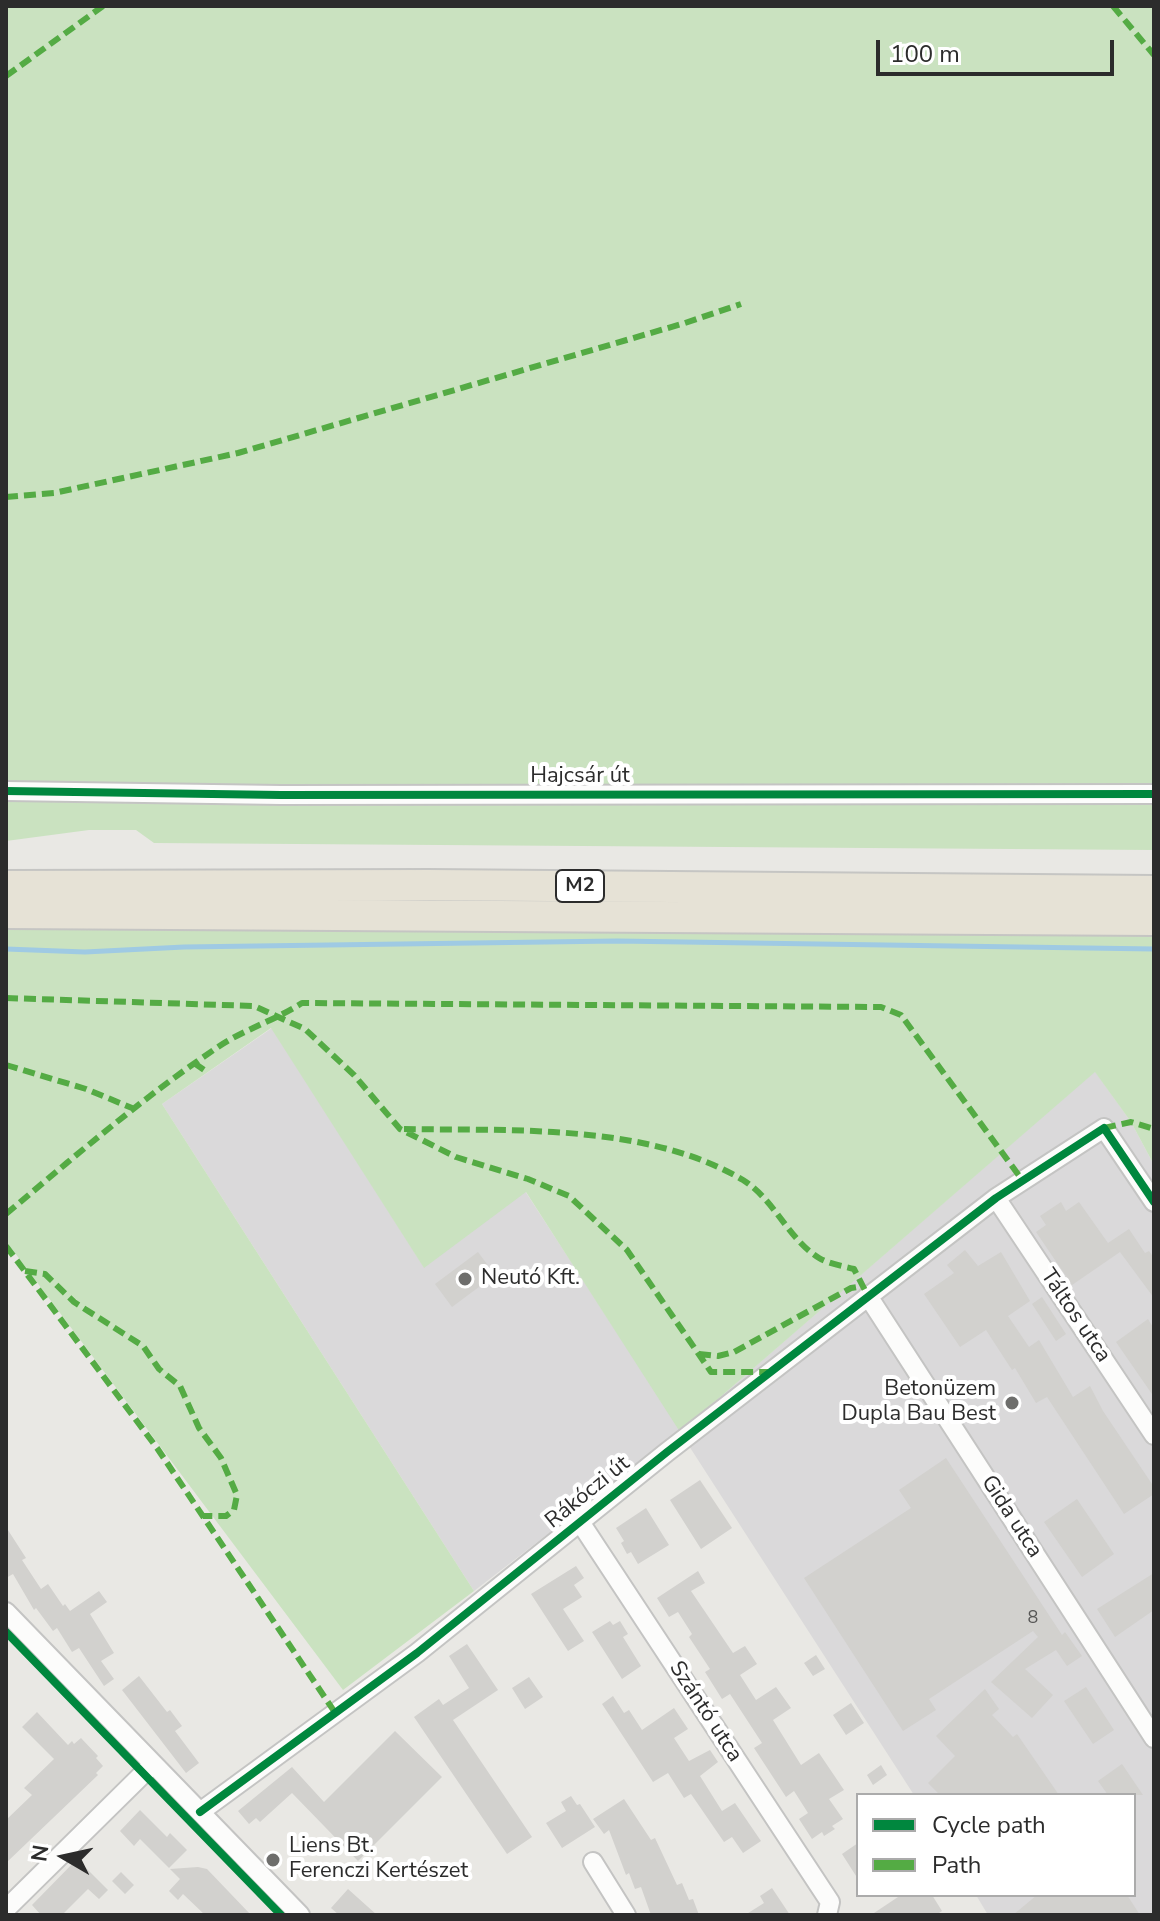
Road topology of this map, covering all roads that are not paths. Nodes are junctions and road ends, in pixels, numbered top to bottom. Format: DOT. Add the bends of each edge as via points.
graph roads {
  1 [pos="6,791"];
  2 [pos="1154,794"];
  3 [pos="6,886"];
  4 [pos="1154,891"];
  5 [pos="6,913"];
  6 [pos="1154,920"];
  7 [pos="996,1198"];
  8 [pos="1154,1202"];
  9 [pos="868,1296"];
  10 [pos="1154,1435"];
  11 [pos="580,1522"];
  12 [pos="6,1612"];
  13 [pos="1154,1738"];
  14 [pos="153,1764"];
  15 [pos="200,1812"];
  16 [pos="593,1862"];
  17 [pos="6,1909"];
  18 [pos="828,1909"];
  19 [pos="300,1915"];
  20 [pos="626,1915"];
  1 -- 2 [label="street, Hajcsár út"];
  3 -- 4 [label="highway, M2"];
  5 -- 6 [label="highway, M2"];
  7 -- 8 [label="street, Rákóczi út" via="1104,1128"];
  7 -- 9 [label="street, Rákóczi út"];
  7 -- 10 [label="street, Táltos utca"];
  9 -- 11 [label="street, Rákóczi út"];
  9 -- 13 [label="street, Gida utca"];
  11 -- 15 [label="street, Rákóczi út" via="417,1653"];
  11 -- 18 [label="street, Szántó utca"];
  12 -- 14 [label="street"];
  14 -- 15 [label="street"];
  14 -- 17 [label="street"];
  15 -- 19 [label="street"];
  16 -- 20 [label="street"];
}
